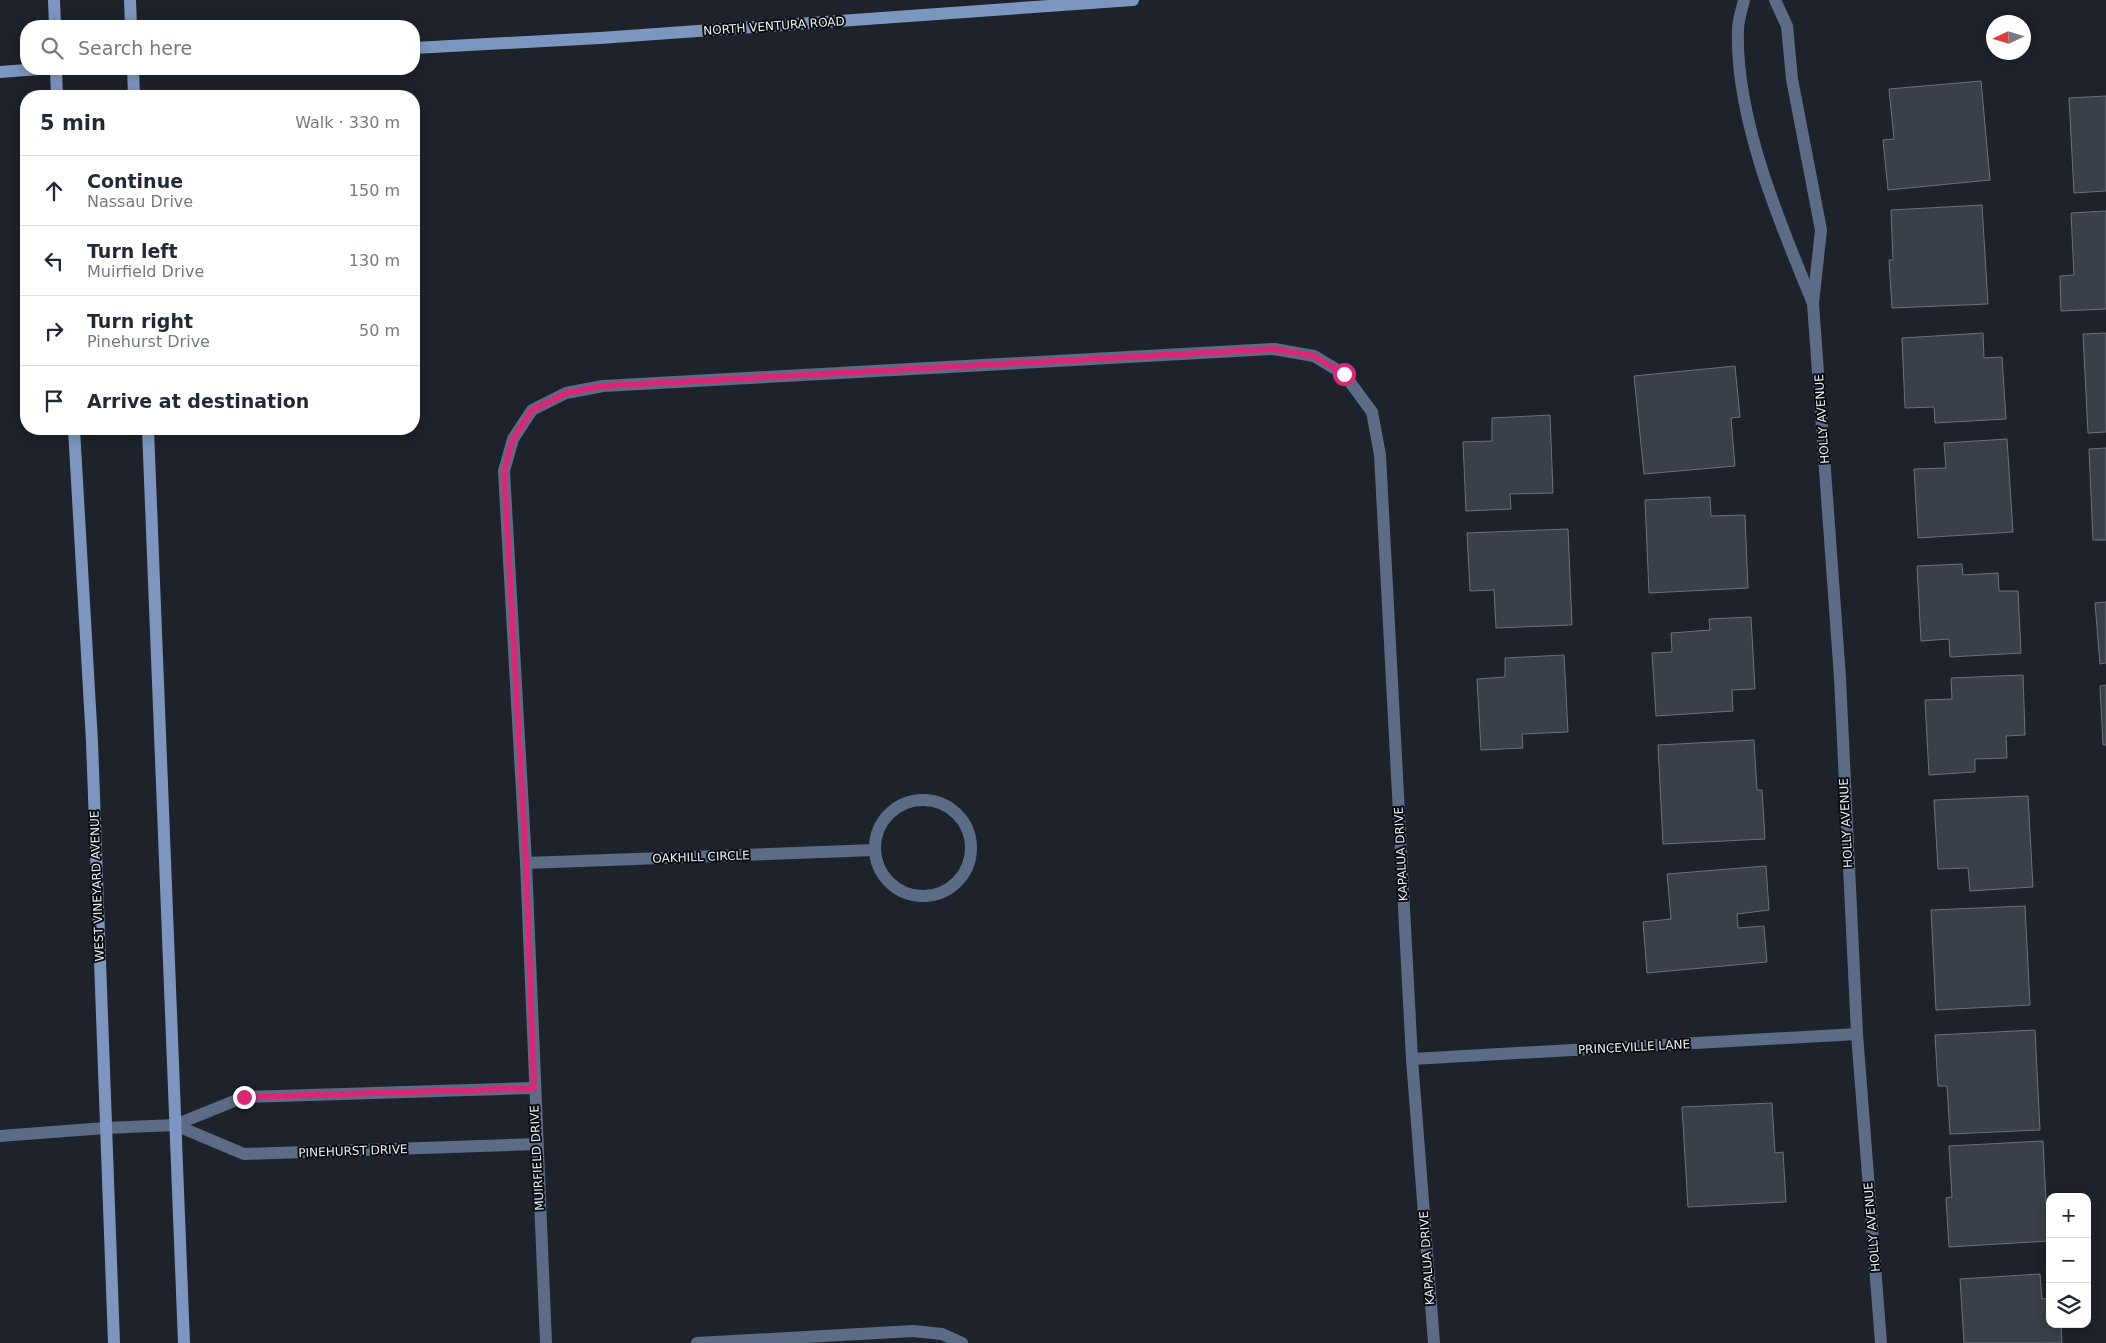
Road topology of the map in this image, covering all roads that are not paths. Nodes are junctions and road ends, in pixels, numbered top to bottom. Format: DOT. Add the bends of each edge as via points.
graph roads {
  1 [pos="54,0"];
  2 [pos="130,0"];
  3 [pos="1133,0"];
  4 [pos="1744,0"];
  5 [pos="1775,0"];
  6 [pos="55,20"];
  7 [pos="131,20"];
  8 [pos="420,48"];
  9 [pos="20,70"];
  10 [pos="0,72"];
  11 [pos="56,75"];
  12 [pos="133,75"];
  13 [pos="57,90"];
  14 [pos="134,90"];
  15 [pos="1813,303"];
  16 [pos="532,410"];
  17 [pos="74,435"];
  18 [pos="148,435"];
  19 [pos="876,850"];
  20 [pos="526,863"];
  21 [pos="1857,1034"];
  22 [pos="1412,1059"];
  23 [pos="534,1088"];
  24 [pos="175,1125"];
  25 [pos="105,1128"];
  26 [pos="0,1136"];
  27 [pos="537,1144"];
  28 [pos="114,1343"];
  29 [pos="184,1343"];
  30 [pos="546,1343"];
  31 [pos="696,1343"];
  32 [pos="962,1343"];
  33 [pos="1434,1343"];
  34 [pos="1882,1343"];
  1 -- 6 [label="main road"];
  2 -- 7 [label="main road"];
  3 -- 8 [label="main road, NORTH VENTURA ROAD"];
  4 -- 15 [label="street, HOLLY AVENUE" via="1738,28 1741,84 1754,143 1790,248"];
  5 -- 15 [label="street, HOLLY AVENUE" via="1787,26 1792,79 1821,230"];
  9 -- 10 [label="main road"];
  11 -- 13 [label="main road"];
  12 -- 14 [label="main road"];
  15 -- 21 [label="street, HOLLY AVENUE" via="1840,678"];
  16 -- 20 [label="street, MUIRFIELD DRIVE" via="513,439 504,471"];
  16 -- 22 [label="street, KAPALUA DRIVE" via="566,393 603,386 1274,349 1314,356 1344,374 1372,412 1380,456"];
  17 -- 25 [label="main road, WEST VINEYARD AVENUE" via="92,742"];
  18 -- 24 [label="main road"];
  19 -- 19 [label="street" via="880,869 891,884 907,894 926,896 944,892 959,880 968,864 972,846 956,812 939,803 921,800 903,804 888,816 878,832"];
  19 -- 20 [label="street, OAKHILL CIRCLE"];
  20 -- 23 [label="street, MUIRFIELD DRIVE"];
  21 -- 22 [label="street, PRINCEVILLE LANE"];
  21 -- 34 [label="street, HOLLY AVENUE"];
  22 -- 33 [label="street, KAPALUA DRIVE"];
  23 -- 24 [label="street, PINEHURST DRIVE" via="244,1097"];
  23 -- 27 [label="street, MUIRFIELD DRIVE"];
  24 -- 25 [label="street, PINEHURST DRIVE"];
  24 -- 27 [label="street, PINEHURST DRIVE" via="244,1154"];
  24 -- 29 [label="main road"];
  25 -- 26 [label="street, PINEHURST DRIVE"];
  25 -- 28 [label="main road, WEST VINEYARD AVENUE"];
  27 -- 30 [label="street, MUIRFIELD DRIVE"];
  31 -- 32 [label="street" via="913,1331 942,1334"];
}
